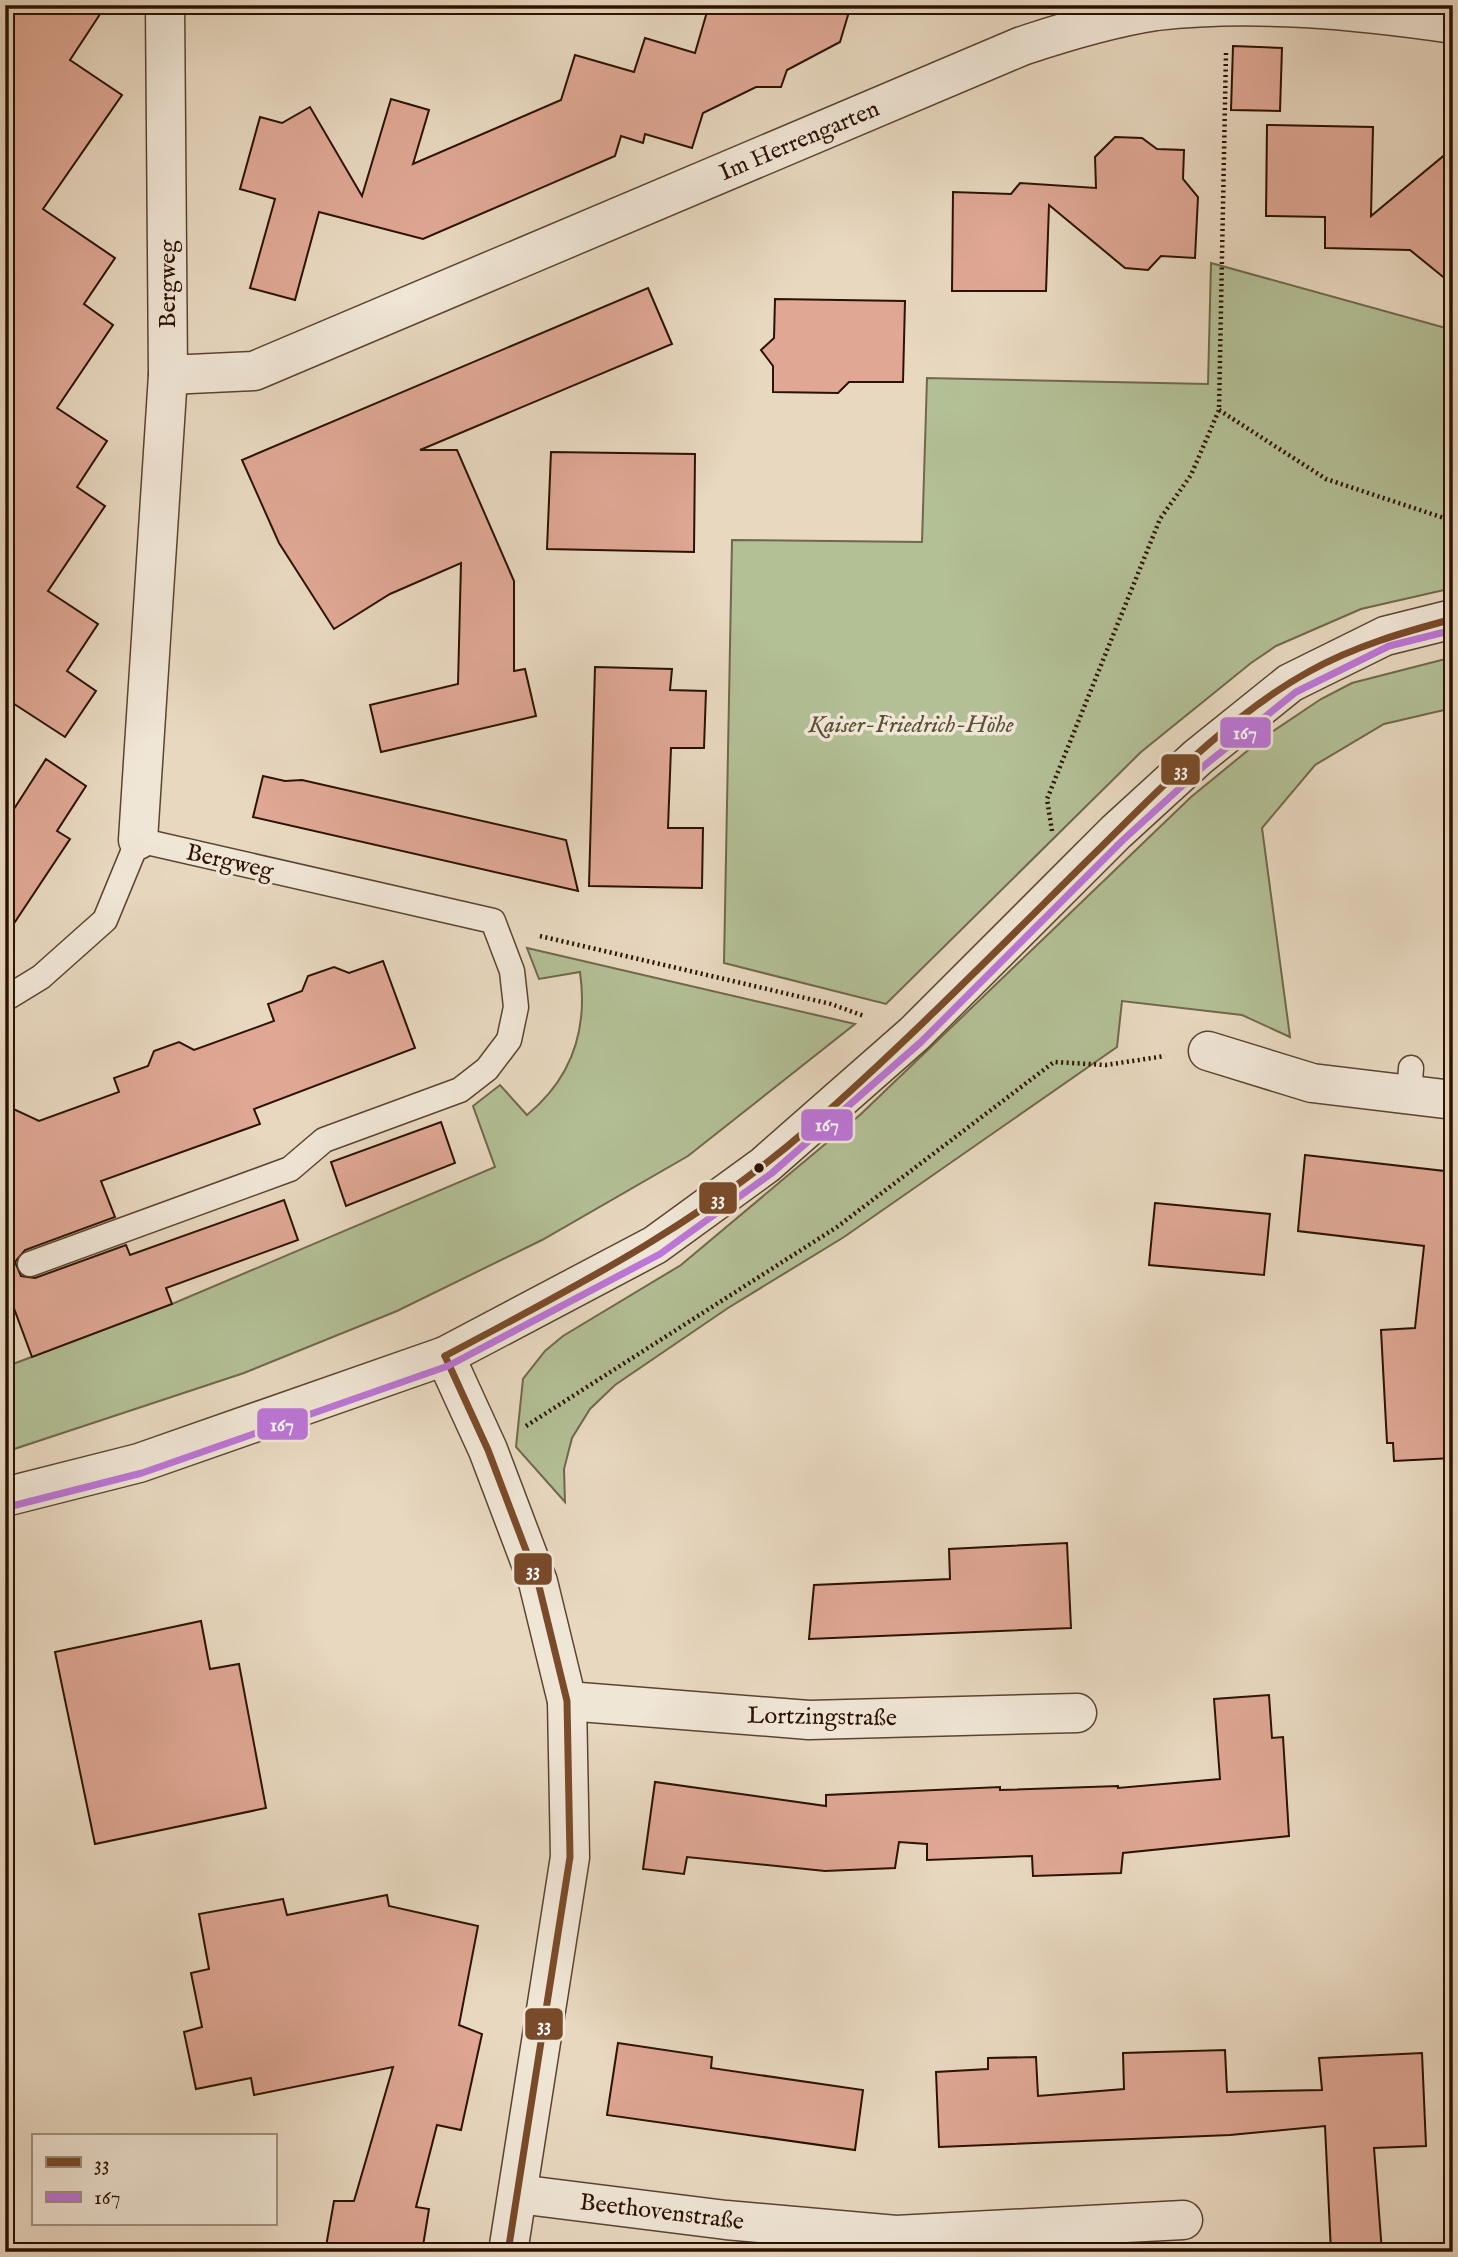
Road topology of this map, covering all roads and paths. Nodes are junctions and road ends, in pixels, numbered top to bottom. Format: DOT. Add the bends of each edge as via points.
graph roads {
  1 [pos="165,5"];
  2 [pos="1227,6"];
  3 [pos="1453,24"];
  4 [pos="168,375"];
  5 [pos="1219,410"];
  6 [pos="1453,521"];
  7 [pos="1453,619"];
  8 [pos="138,840"];
  9 [pos="1061,887"];
  10 [pos="492,921"];
  11 [pos="5,999"];
  12 [pos="831,1004"];
  13 [pos="1208,1051"];
  14 [pos="1453,1100"];
  15 [pos="30,1264"];
  16 [pos="445,1356"];
  17 [pos="488,1450"];
  18 [pos="5,1497"];
  19 [pos="567,1701"];
  20 [pos="1077,1713"];
  21 [pos="518,2194"];
  22 [pos="1182,2220"];
  23 [pos="508,2252"];
  1 -- 4 [label="street, Bergweg"];
  2 -- 3 [label="street, Im Herrengarten" via="1377,13"];
  2 -- 4 [label="street, Im Herrengarten" via="1158,11 1090,24 1022,46 254,371"];
  2 -- 5 [label="path"];
  4 -- 8 [label="street, Bergweg"];
  5 -- 6 [label="path" via="1326,479"];
  5 -- 9 [label="path" via="1191,475 1160,519 1047,799"];
  7 -- 9 [label="street" via="1385,636 1290,683 1198,757"];
  8 -- 10 [label="lane, Bergweg"];
  8 -- 11 [label="lane" via="105,919 41,977"];
  9 -- 16 [label="street" via="914,1034 765,1165 654,1245"];
  10 -- 12 [label="path" via="533,935"];
  10 -- 15 [label="lane" via="512,971 516,1007 509,1040 487,1069 460,1090 324,1140 290,1169"];
  13 -- 14 [label="street" via="1312,1083 1410,1082"];
  13 -- 17 [label="path" via="1105,1065 1054,1062 837,1227"];
  16 -- 17 [label="street"];
  16 -- 18 [label="street" via="139,1463"];
  17 -- 19 [label="street" via="538,1582"];
  19 -- 20 [label="street, Lortzingstraße" via="810,1720"];
  19 -- 21 [label="street" via="570,1857"];
  21 -- 22 [label="street, Beethovenstraße" via="896,2235"];
  21 -- 23 [label="street"];
}
